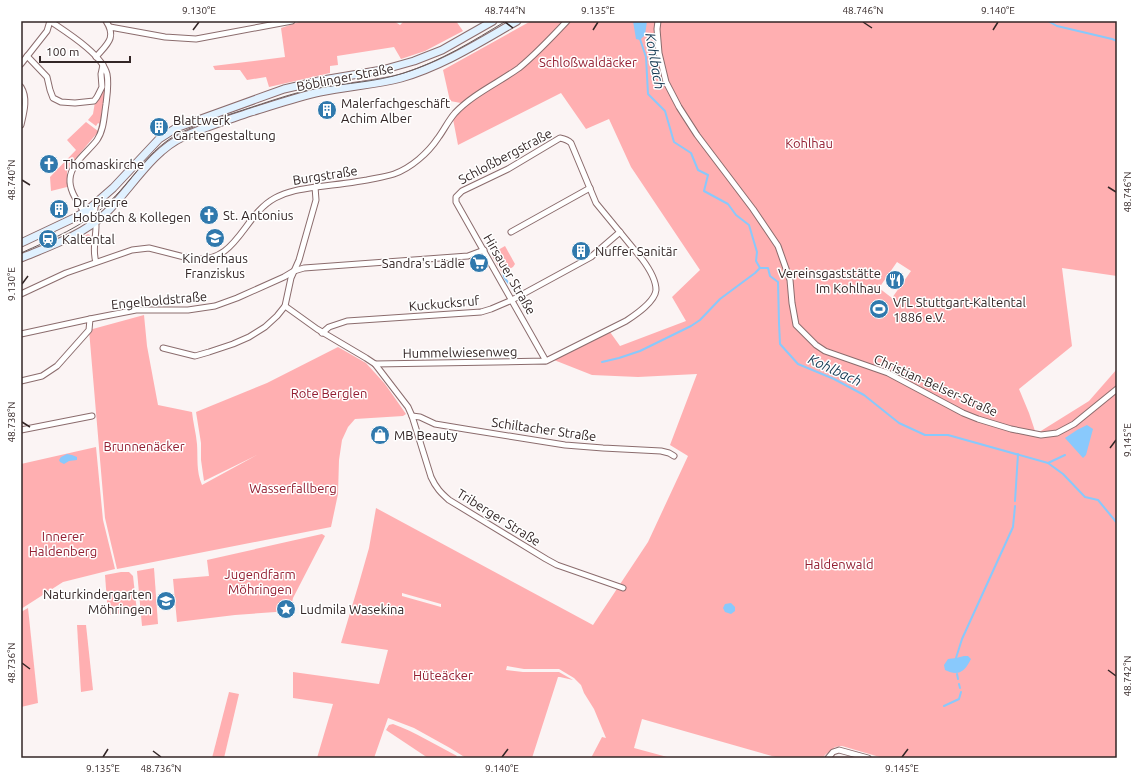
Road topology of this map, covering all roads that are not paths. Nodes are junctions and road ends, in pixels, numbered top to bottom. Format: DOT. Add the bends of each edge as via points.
graph roads {
  1 [pos="50,21"];
  2 [pos="106,21"];
  3 [pos="292,21"];
  4 [pos="492,21"];
  5 [pos="517,21"];
  6 [pos="567,21"];
  7 [pos="658,21"];
  8 [pos="110,27"];
  9 [pos="27,56"];
  10 [pos="96,57"];
  11 [pos="21,64"];
  12 [pos="103,65"];
  13 [pos="21,87"];
  14 [pos="21,125"];
  15 [pos="315,188"];
  16 [pos="590,188"];
  17 [pos="456,197"];
  18 [pos="96,205"];
  19 [pos="84,212"];
  20 [pos="106,212"];
  21 [pos="96,222"];
  22 [pos="89,226"];
  23 [pos="511,232"];
  24 [pos="620,232"];
  25 [pos="21,243"];
  26 [pos="484,250"];
  27 [pos="21,258"];
  28 [pos="96,262"];
  29 [pos="294,271"];
  30 [pos="21,294"];
  31 [pos="512,300"];
  32 [pos="285,306"];
  33 [pos="90,319"];
  34 [pos="322,333"];
  35 [pos="21,334"];
  36 [pos="163,348"];
  37 [pos="546,361"];
  38 [pos="374,364"];
  39 [pos="21,381"];
  40 [pos="1117,389"];
  41 [pos="92,416"];
  42 [pos="412,416"];
  43 [pos="21,430"];
  44 [pos="674,456"];
  45 [pos="623,588"];
  46 [pos="828,758"];
  47 [pos="868,758"];
  1 -- 9 [label="street" via="47,31"];
  1 -- 10 [label="street"];
  2 -- 8 [label="street"];
  3 -- 8 [label="street" via="196,39 165,37"];
  4 -- 18 [label="main road, Böblinger Straße" via="427,57 382,70 284,90 176,128 152,146"];
  5 -- 20 [label="main road, Böblinger Straße" via="453,57 416,73 389,81 336,88 313,94 232,118 185,136 160,152"];
  6 -- 15 [label="street, Burgstraße" via="518,68 462,106 429,150 403,171 386,177"];
  7 -- 40 [label="street, Christian-Belser-Straße" via="659,54 672,95 697,135 778,246 790,280 796,325 816,345 825,351 888,373 963,413 1012,429 1041,435 1057,433 1074,424"];
  8 -- 10 [label="street" via="110,41"];
  9 -- 11 [label="street"];
  9 -- 12 [label="street" via="47,77 53,98 61,102 94,101 102,87"];
  10 -- 12 [label="street"];
  12 -- 19 [label="street" via="107,73 108,89 102,126 97,139 70,173 73,194"];
  13 -- 14 [label="street" via="24,91 25,104"];
  15 -- 28 [label="street, Burgstraße" via="286,193 270,201 256,214 231,246 217,256 199,260 145,248"];
  15 -- 29 [label="street" via="316,200"];
  16 -- 17 [label="street, Schloßbergstraße" via="571,143 560,138 508,169 462,191"];
  16 -- 23 [label="street"];
  16 -- 24 [label="street, Schloßbergstraße" via="596,203"];
  17 -- 26 [label="street, Hirsauer Straße" via="456,202"];
  18 -- 19 [label="main road, Böblinger Straße"];
  18 -- 20 [label="street" via="99,211"];
  18 -- 21 [label="street"];
  19 -- 22 [label="street" via="90,215"];
  19 -- 25 [label="main road, Böblinger Straße"];
  20 -- 21 [label="main road, Böblinger Straße"];
  21 -- 22 [label="main road, Böblinger Straße"];
  21 -- 28 [label="street"];
  22 -- 27 [label="main road, Böblinger Straße"];
  24 -- 31 [label="street, Kuckucksruf" via="591,257"];
  24 -- 37 [label="street, Schloßbergstraße" via="649,269 656,290 654,295 642,310 626,321"];
  26 -- 29 [label="street, Engelboldstraße" via="468,256 304,268"];
  26 -- 31 [label="street, Hirsauer Straße"];
  28 -- 30 [label="street, Burgstraße" via="66,272"];
  29 -- 32 [label="street"];
  29 -- 33 [label="street, Engelboldstraße" via="215,306 188,310 136,310"];
  31 -- 34 [label="street, Kuckucksruf" via="481,312 347,321 329,327"];
  31 -- 37 [label="street, Hirsauer Straße"];
  32 -- 34 [label="street, Triberger Straße"];
  32 -- 36 [label="street" via="266,327 233,344 195,356"];
  33 -- 35 [label="street, Engelboldstraße"];
  33 -- 39 [label="street" via="89,330 57,366 42,376"];
  34 -- 38 [label="street, Triberger Straße"];
  37 -- 38 [label="street, Hummelwiesenweg"];
  38 -- 42 [label="street, Triberger Straße" via="408,407"];
  41 -- 43 [label="street"];
  42 -- 44 [label="street, Schiltacher Straße" via="435,424 565,445 661,451"];
  42 -- 45 [label="street, Triberger Straße" via="431,477 440,492 557,565"];
  46 -- 47 [label="street" via="839,750"];
}
